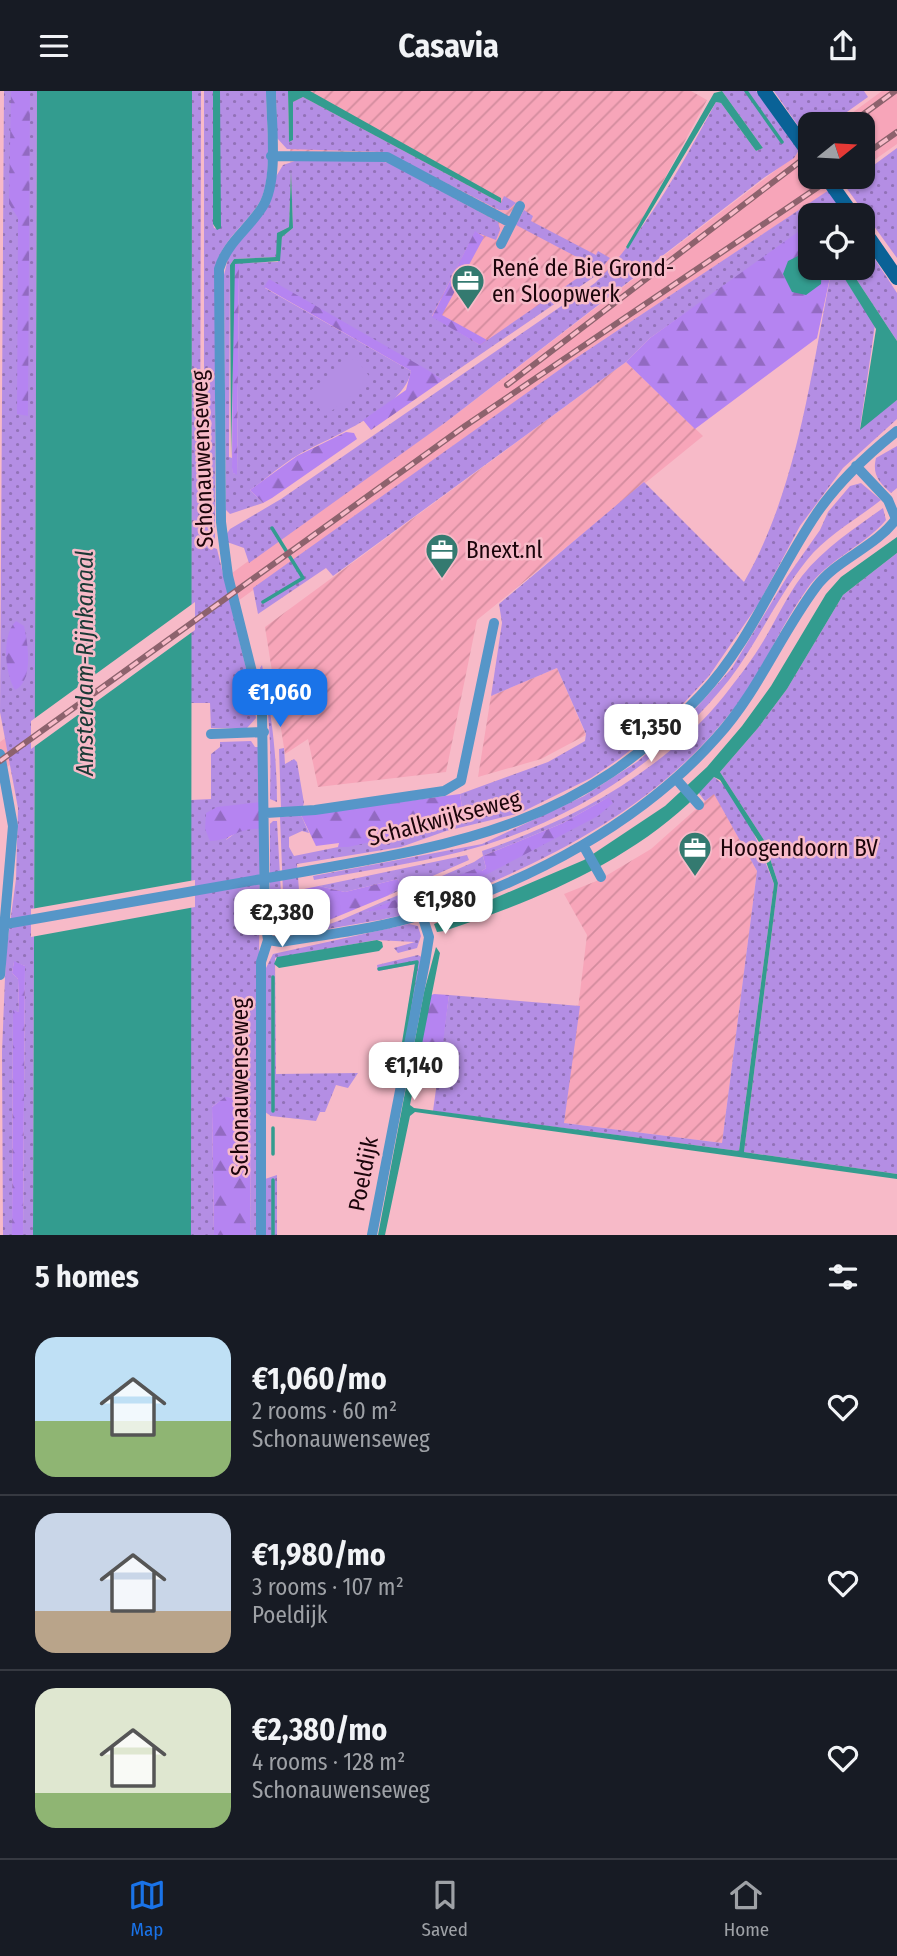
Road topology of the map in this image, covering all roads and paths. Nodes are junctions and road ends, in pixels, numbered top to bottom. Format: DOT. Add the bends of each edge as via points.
graph roads {
  1 [pos="271,91"];
  2 [pos="764,91"];
  3 [pos="798,138"];
  4 [pos="271,156"];
  5 [pos="520,206"];
  6 [pos="511,223"];
  7 [pos="501,244"];
  8 [pos="875,246"];
  9 [pos="897,278"];
  10 [pos="897,431"];
  11 [pos="856,466"];
  12 [pos="896,519"];
  13 [pos="494,624"];
  14 [pos="264,732"];
  15 [pos="211,734"];
  16 [pos="0,754"];
  17 [pos="680,784"];
  18 [pos="696,802"];
  19 [pos="266,813"];
  20 [pos="586,849"];
  21 [pos="598,873"];
  22 [pos="422,915"];
  23 [pos="0,925"];
  24 [pos="268,940"];
  25 [pos="0,975"];
  26 [pos="261,1235"];
  27 [pos="372,1235"];
  1 -- 4 [label="street, Schonauwenseweg"];
  2 -- 3 [label="main road"];
  4 -- 6 [label="street" via="387,157"];
  4 -- 14 [label="street, Schonauwenseweg" via="266,199 228,248 219,269 221,522 228,576 258,688"];
  5 -- 6 [label="street"];
  6 -- 7 [label="street"];
  8 -- 9 [label="main road"];
  10 -- 11 [label="street, Schalkwijkseweg"];
  11 -- 12 [label="street" via="888,500"];
  11 -- 23 [label="street, Schalkwijkseweg" via="818,512 732,658 674,722 623,767 543,812 398,856"];
  12 -- 17 [label="street" via="817,586 761,679"];
  13 -- 19 [label="street" via="461,781 444,791"];
  14 -- 15 [label="street"];
  14 -- 19 [label="street, Schonauwenseweg"];
  16 -- 25 [label="street" via="13,826"];
  17 -- 18 [label="street"];
  17 -- 20 [label="street"];
  19 -- 24 [label="street, Schonauwenseweg"];
  20 -- 21 [label="street"];
  20 -- 22 [label="street"];
  22 -- 24 [label="street" via="362,929"];
  22 -- 27 [label="street, Poeldijk" via="429,937"];
  24 -- 26 [label="street, Schonauwenseweg" via="261,962"];
}
